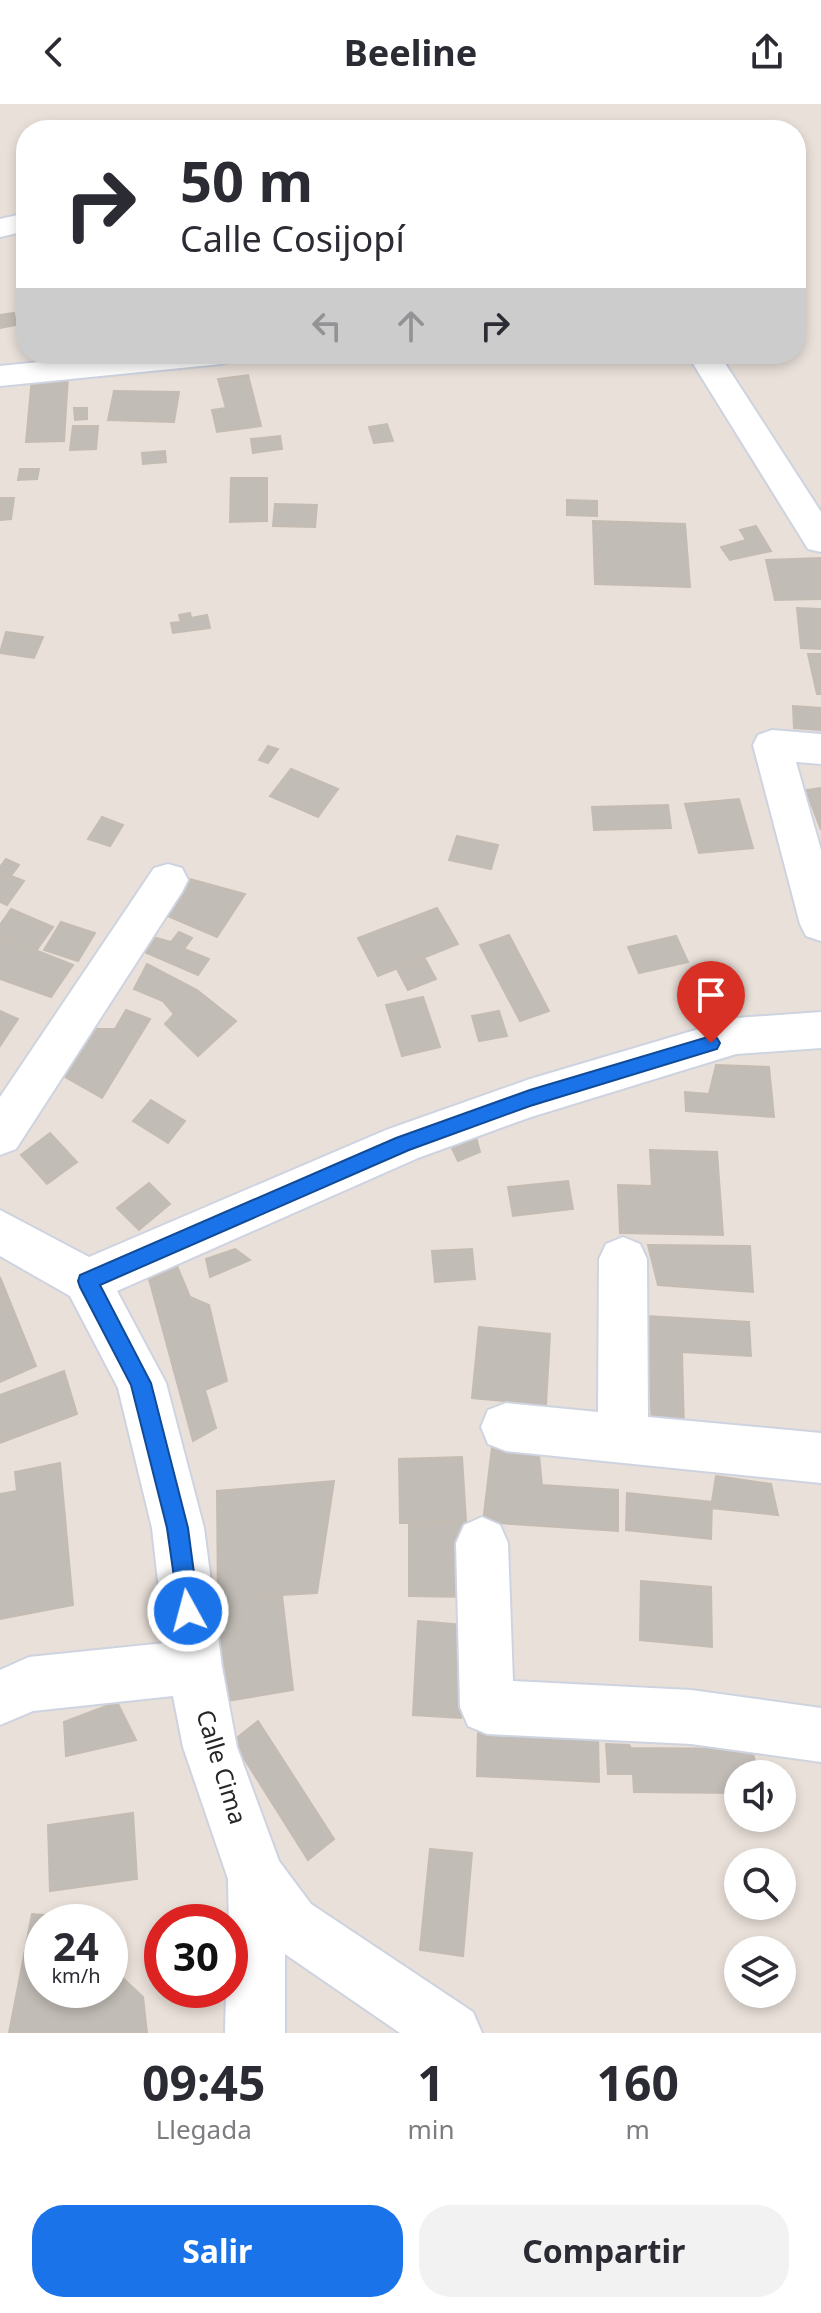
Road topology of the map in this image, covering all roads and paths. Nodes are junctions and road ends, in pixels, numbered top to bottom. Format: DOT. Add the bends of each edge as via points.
graph roads {
  1 [pos="121,364"];
  2 [pos="709,364"];
  3 [pos="0,376"];
  4 [pos="821,540"];
  5 [pos="821,749"];
  6 [pos="168,880"];
  7 [pos="821,924"];
  8 [pos="821,1030"];
  9 [pos="0,1135"];
  10 [pos="0,1231"];
  11 [pos="623,1259"];
  12 [pos="87,1281"];
  13 [pos="506,1427"];
  14 [pos="623,1438"];
  15 [pos="821,1458"];
  16 [pos="482,1543"];
  17 [pos="195,1667"];
  18 [pos="0,1698"];
  19 [pos="821,1735"];
  20 [pos="257,1879"];
  21 [pos="255,2033"];
  22 [pos="452,2033"];
  1 -- 3 [label="street"];
  2 -- 4 [label="street"];
  5 -- 7 [label="street" via="772,745"];
  6 -- 9 [label="street"];
  8 -- 12 [label="street" via="736,1036 530,1098 402,1144"];
  10 -- 12 [label="street"];
  11 -- 14 [label="street"];
  12 -- 17 [label="street, Calle Cima" via="141,1383 178,1528"];
  13 -- 14 [label="street"];
  14 -- 15 [label="street"];
  16 -- 19 [label="street" via="487,1707 691,1717"];
  17 -- 18 [label="street" via="29,1684"];
  17 -- 20 [label="street, Calle Cima" via="210,1747"];
  20 -- 21 [label="street"];
  20 -- 22 [label="street, Calle Cima" via="291,1924"];
}
